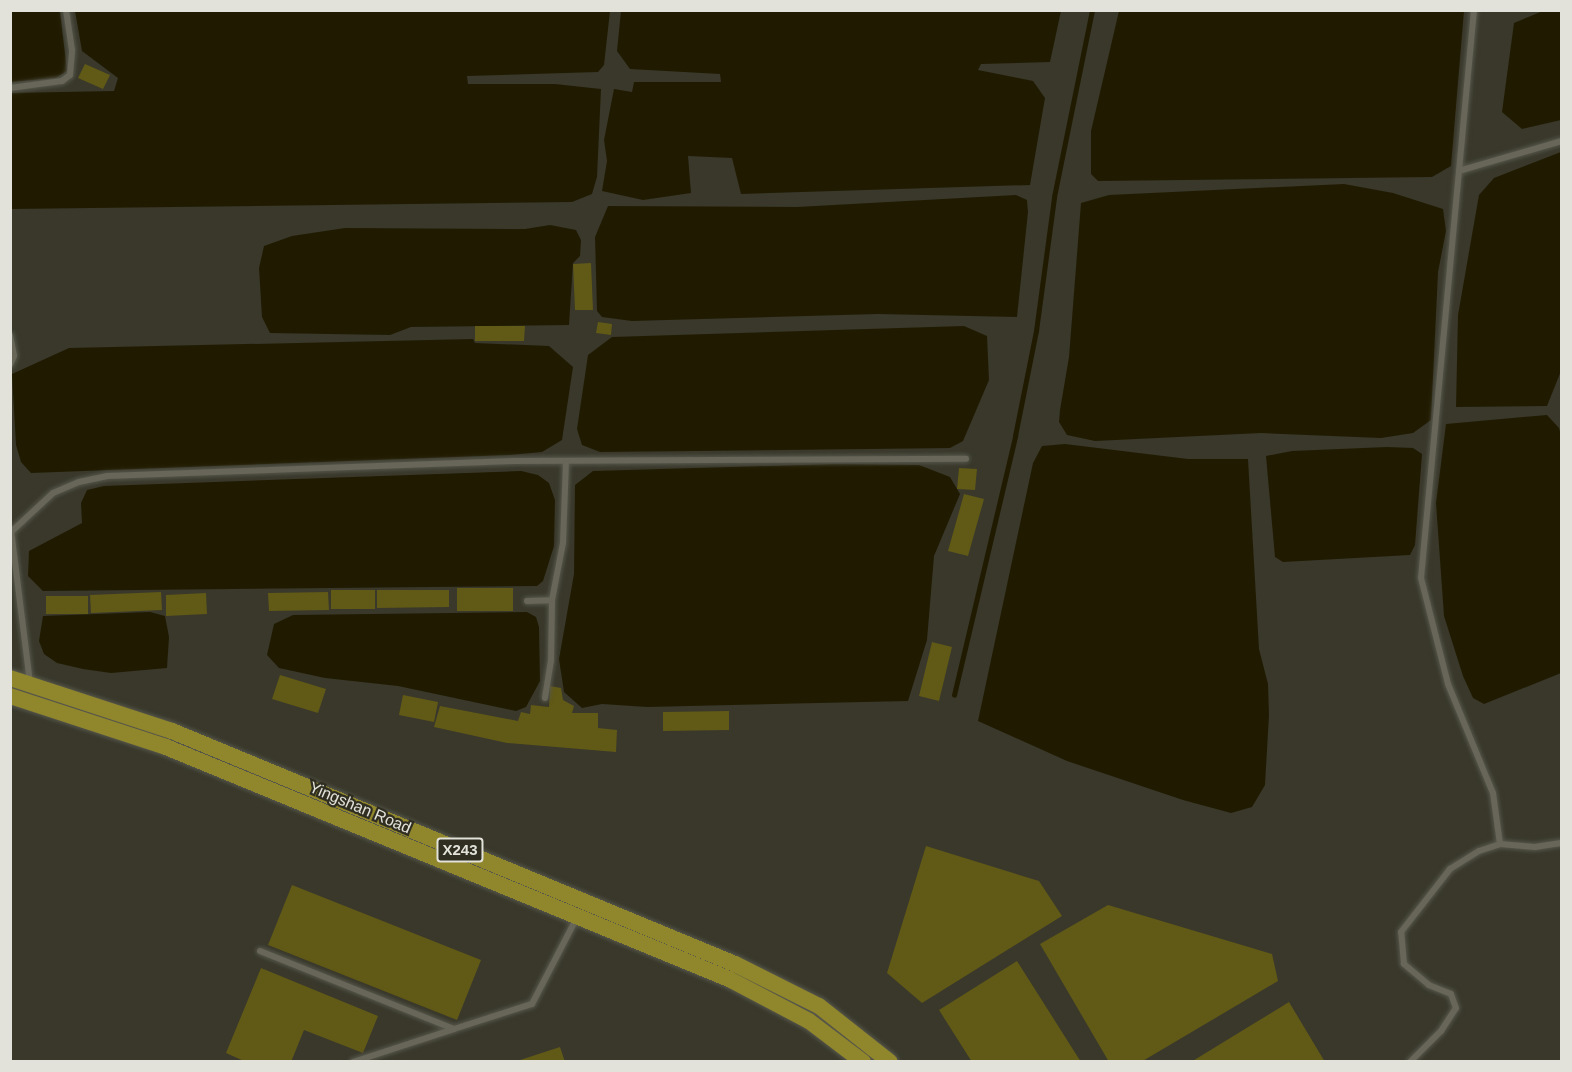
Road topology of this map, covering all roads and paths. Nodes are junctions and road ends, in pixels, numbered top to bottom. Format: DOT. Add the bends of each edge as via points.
graph roads {
  1 [pos="66,10"];
  2 [pos="1474,10"];
  3 [pos="10,88"];
  4 [pos="1562,141"];
  5 [pos="1462,170"];
  6 [pos="10,335"];
  7 [pos="10,365"];
  8 [pos="966,459"];
  9 [pos="566,463"];
  10 [pos="10,526"];
  11 [pos="11,532"];
  12 [pos="552,600"];
  13 [pos="527,601"];
  14 [pos="10,678"];
  15 [pos="30,684"];
  16 [pos="10,696"];
  17 [pos="545,698"];
  18 [pos="1561,843"];
  19 [pos="1500,844"];
  20 [pos="577,917"];
  21 [pos="260,951"];
  22 [pos="454,1029"];
  23 [pos="849,1054"];
  24 [pos="353,1062"];
  25 [pos="863,1062"];
  26 [pos="890,1062"];
  27 [pos="1410,1062"];
  1 -- 3 [label="lane" via="72,50 70,75 62,81"];
  2 -- 5 [label="lane"];
  4 -- 5 [label="lane"];
  5 -- 19 [label="lane" via="1448,267 1443,368 1424,515 1421,578 1448,684 1493,793"];
  6 -- 7 [label="lane" via="14,356"];
  8 -- 9 [label="lane"];
  9 -- 11 [label="lane" via="513,461 107,476 53,493"];
  9 -- 12 [label="lane" via="563,543"];
  10 -- 11 [label="lane"];
  11 -- 15 [label="lane"];
  12 -- 13 [label="lane"];
  12 -- 17 [label="lane" via="551,660"];
  14 -- 15 [label="main road, Yingshan Road / X243"];
  15 -- 26 [label="main road, Yingshan Road / X243" via="172,731 746,969 819,1006"];
  16 -- 20 [label="main road, Yingshan Road / X243" via="166,747"];
  18 -- 19 [label="lane" via="1536,847"];
  19 -- 27 [label="lane" via="1450,869 1401,932 1404,964 1429,985 1451,994 1456,1008 1441,1031"];
  20 -- 22 [label="lane" via="532,1004"];
  20 -- 23 [label="main road, Yingshan Road / X243" via="770,998"];
  21 -- 22 [label="lane"];
  22 -- 24 [label="lane"];
  23 -- 25 [label="main road, Yingshan Road / X243"];
}
